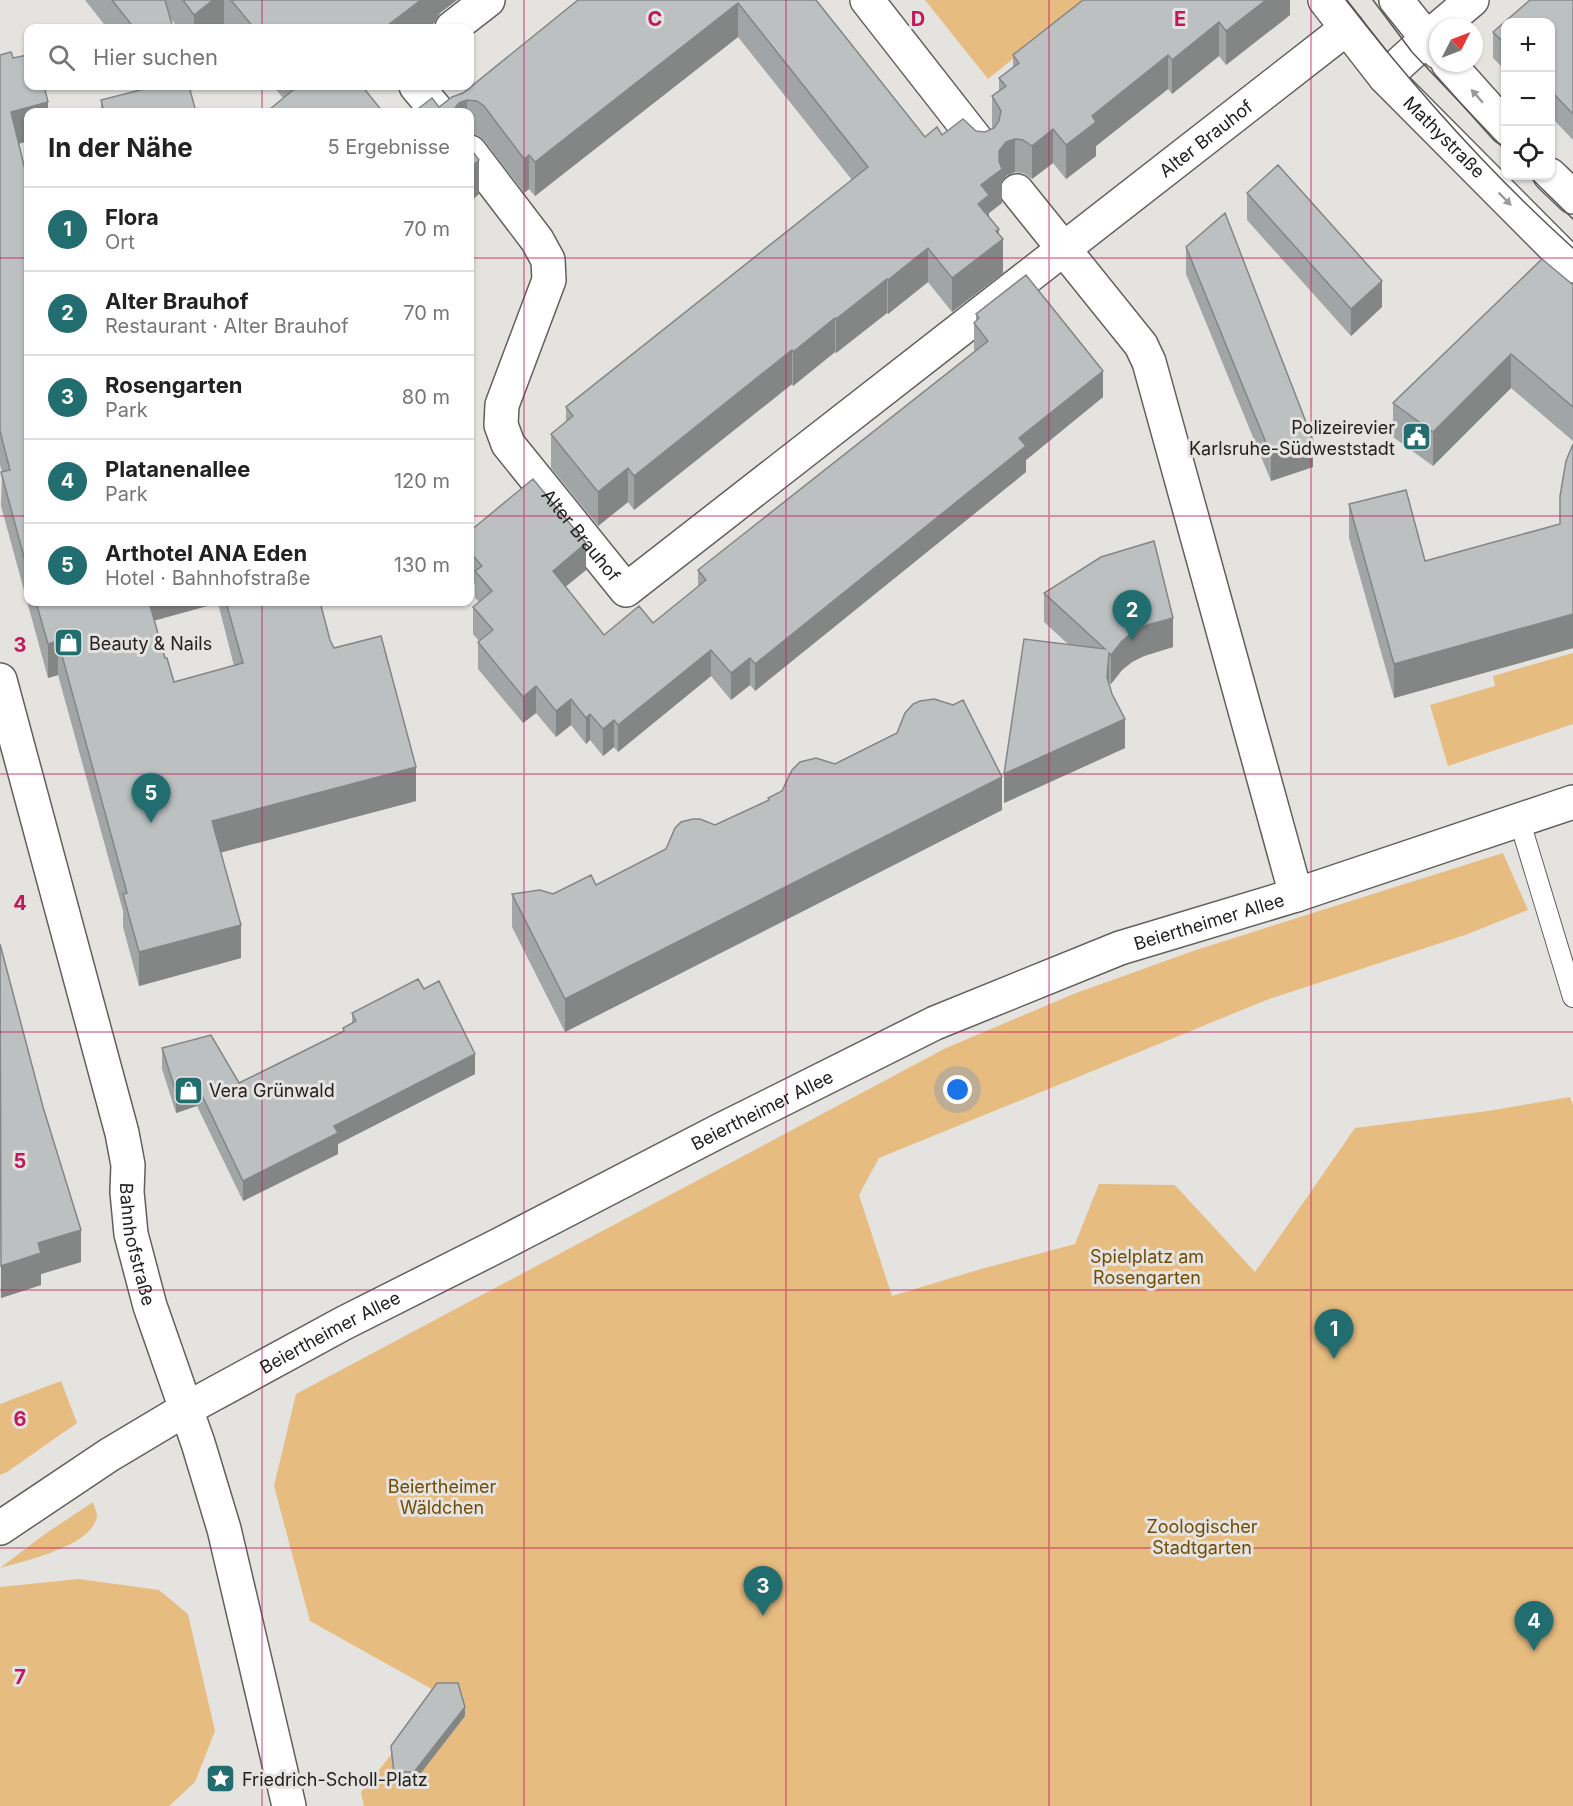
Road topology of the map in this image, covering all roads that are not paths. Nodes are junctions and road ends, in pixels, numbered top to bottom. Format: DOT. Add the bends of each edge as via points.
graph roads {
  1 [pos="488,0"];
  2 [pos="867,0"];
  3 [pos="1325,0"];
  4 [pos="1396,0"];
  5 [pos="1472,0"];
  6 [pos="1454,18"];
  7 [pos="457,24"];
  8 [pos="1347,28"];
  9 [pos="1429,31"];
  10 [pos="1429,42"];
  11 [pos="1456,72"];
  12 [pos="1385,77"];
  13 [pos="419,90"];
  14 [pos="435,108"];
  15 [pos="1504,126"];
  16 [pos="982,147"];
  17 [pos="474,157"];
  18 [pos="1555,179"];
  19 [pos="1017,191"];
  20 [pos="1573,197"];
  21 [pos="1064,250"];
  22 [pos="1573,266"];
  23 [pos="0,680"];
  24 [pos="1573,802"];
  25 [pos="1519,819"];
  26 [pos="1296,896"];
  27 [pos="1573,997"];
  28 [pos="186,1409"];
  29 [pos="0,1528"];
  30 [pos="289,1806"];
  1 -- 7 [label="street"];
  2 -- 16 [label="street"];
  3 -- 8 [label="street, Mathystraße"];
  4 -- 9 [label="street"];
  5 -- 6 [label="street"];
  8 -- 12 [label="street, Mathystraße"];
  8 -- 21 [label="street, Alter Brauhof"];
  10 -- 12 [label="street"];
  15 -- 11 [label="street, one-way"];
  12 -- 22 [label="street, Mathystraße, one-way"];
  13 -- 14 [label="street"];
  17 -- 21 [label="street, Alter Brauhof" via="548,260 549,280 502,405 501,424 508,444 626,590"];
  18 -- 20 [label="street"];
  19 -- 21 [label="street"];
  21 -- 26 [label="street" via="1140,345 1149,362"];
  23 -- 28 [label="street, Bahnhofstraße" via="122,1133 128,1165 126,1192 131,1234 150,1306"];
  24 -- 25 [label="street, Beiertheimer Allee"];
  25 -- 26 [label="street, Beiertheimer Allee"];
  25 -- 27 [label="lane"];
  26 -- 28 [label="street, Beiertheimer Allee" via="1120,948 935,1023 344,1323"];
  28 -- 29 [label="street, Beiertheimer Allee"];
  28 -- 30 [label="street, Bahnhofstraße" via="224,1529"];
}
